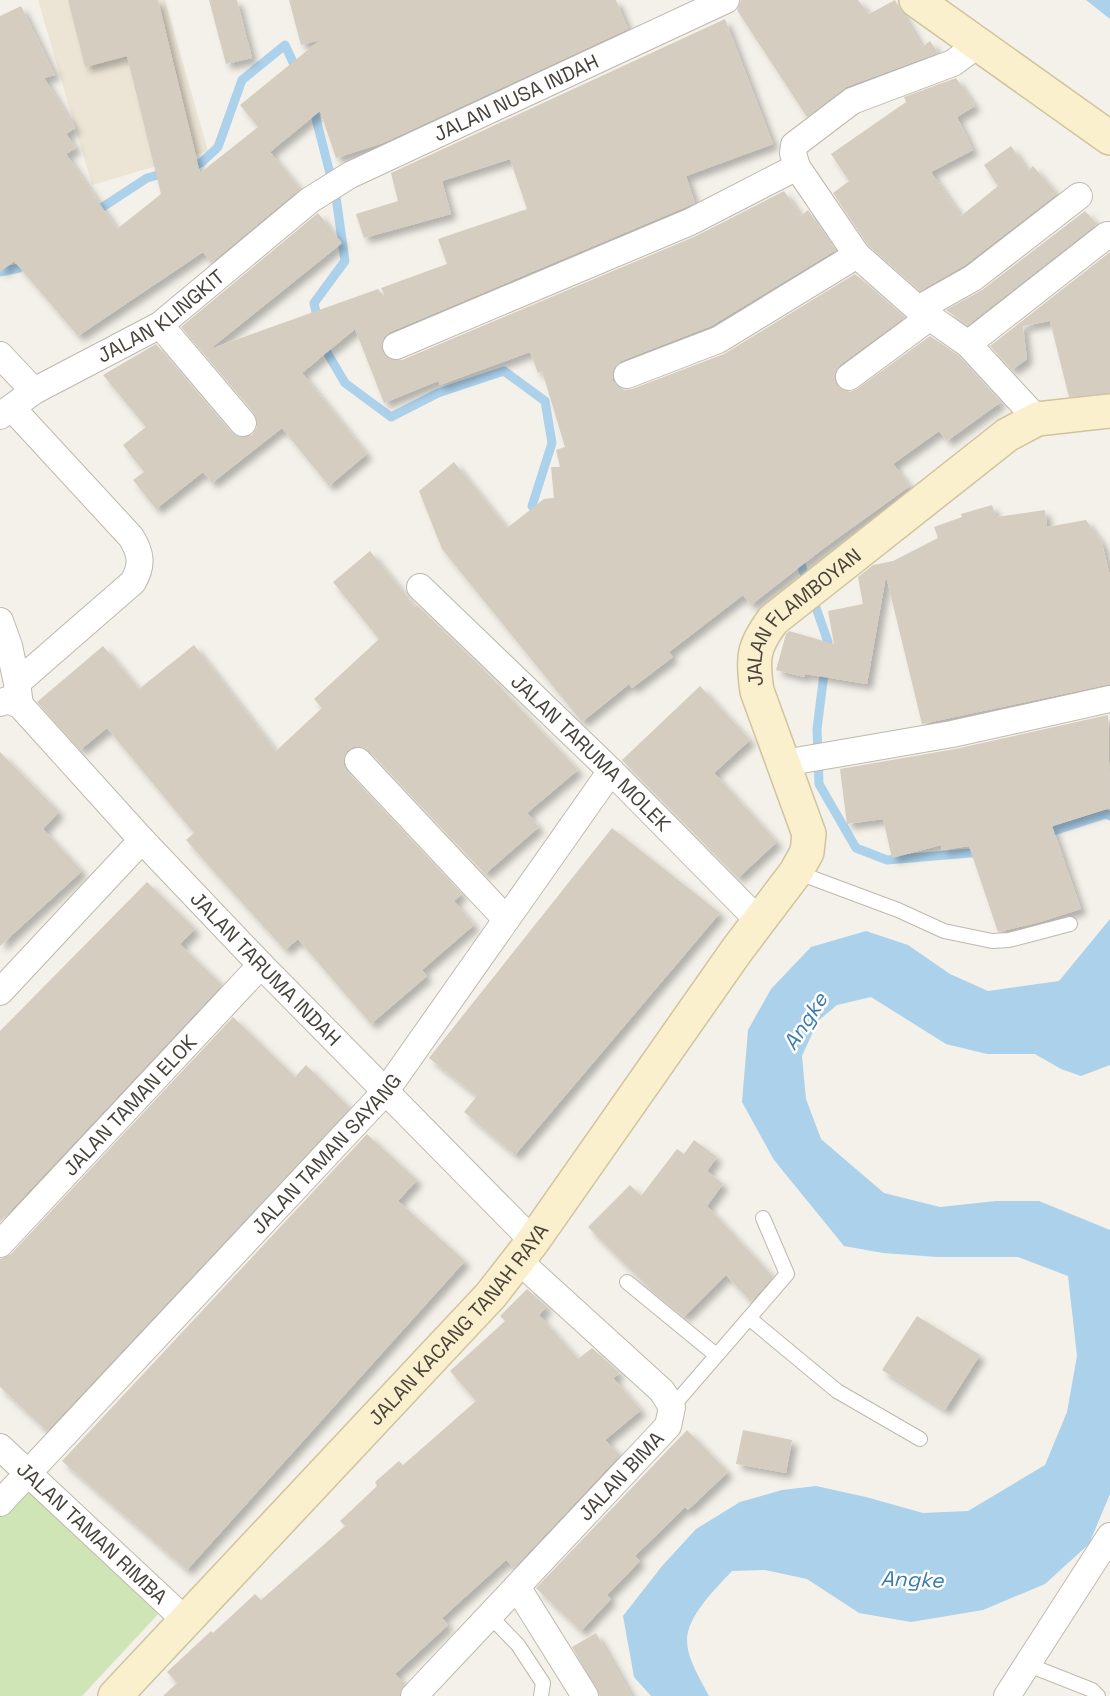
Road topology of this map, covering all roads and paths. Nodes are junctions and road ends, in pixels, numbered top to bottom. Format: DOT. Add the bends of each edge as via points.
graph roads {
  1 [pos="726,0"];
  2 [pos="916,0"];
  3 [pos="977,45"];
  4 [pos="1110,138"];
  5 [pos="797,167"];
  6 [pos="1079,196"];
  7 [pos="310,200"];
  8 [pos="1107,235"];
  9 [pos="857,255"];
  10 [pos="924,313"];
  11 [pos="160,325"];
  12 [pos="969,344"];
  13 [pos="396,346"];
  14 [pos="0,355"];
  15 [pos="627,375"];
  16 [pos="849,377"];
  17 [pos="34,391"];
  18 [pos="1110,411"];
  19 [pos="6,412"];
  20 [pos="1037,419"];
  21 [pos="243,423"];
  22 [pos="420,587"];
  23 [pos="0,621"];
  24 [pos="12,697"];
  25 [pos="1110,699"];
  26 [pos="808,759"];
  27 [pos="358,761"];
  28 [pos="611,771"];
  29 [pos="141,840"];
  30 [pos="796,872"];
  31 [pos="505,918"];
  32 [pos="759,921"];
  33 [pos="1070,924"];
  34 [pos="261,965"];
  35 [pos="0,992"];
  36 [pos="385,1092"];
  37 [pos="763,1218"];
  38 [pos="0,1244"];
  39 [pos="526,1251"];
  40 [pos="627,1282"];
  41 [pos="749,1318"];
  42 [pos="716,1355"];
  43 [pos="672,1407"];
  44 [pos="920,1439"];
  45 [pos="0,1447"];
  46 [pos="28,1473"];
  47 [pos="0,1503"];
  48 [pos="1110,1536"];
  49 [pos="517,1587"];
  50 [pos="490,1616"];
  51 [pos="185,1620"];
  52 [pos="1026,1664"];
  53 [pos="115,1696"];
  54 [pos="414,1696"];
  55 [pos="542,1696"];
  56 [pos="585,1696"];
  57 [pos="1007,1696"];
  58 [pos="1098,1696"];
  1 -- 7 [label="street, JALAN NUSA INDAH" via="350,175"];
  2 -- 3 [label="street"];
  3 -- 4 [label="street"];
  3 -- 5 [label="street" via="952,63 852,101 794,145"];
  5 -- 9 [label="street"];
  5 -- 13 [label="street" via="681,226"];
  6 -- 10 [label="street"];
  7 -- 11 [label="street, JALAN KLINGKIT"];
  8 -- 12 [label="street"];
  9 -- 10 [label="street"];
  9 -- 15 [label="street" via="718,340"];
  10 -- 12 [label="street"];
  10 -- 16 [label="street"];
  11 -- 17 [label="street, JALAN KLINGKIT"];
  11 -- 21 [label="street"];
  12 -- 20 [label="street"];
  14 -- 17 [label="street"];
  17 -- 19 [label="street, JALAN KLINGKIT"];
  18 -- 20 [label="street, JALAN FLAMBOYAN"];
  19 -- 24 [label="street" via="131,537 139,550 141,569 133,582"];
  20 -- 26 [label="street, JALAN FLAMBOYAN" via="1007,435 773,620 757,642 754,668 758,691"];
  22 -- 28 [label="street, JALAN TARUMA MOLEK"];
  23 -- 24 [label="street" via="9,646"];
  24 -- 29 [label="street, JALAN TARUMA INDAH"];
  25 -- 26 [label="street" via="952,734"];
  26 -- 30 [label="street, JALAN FLAMBOYAN" via="809,834 807,852"];
  27 -- 31 [label="street"];
  28 -- 31 [label="street, JALAN TAMAN SAYANG"];
  28 -- 32 [label="street, JALAN TARUMA MOLEK"];
  29 -- 34 [label="street, JALAN TARUMA INDAH"];
  29 -- 35 [label="street"];
  30 -- 32 [label="street, JALAN FLAMBOYAN"];
  30 -- 33 [label="lane" via="944,931 992,941"];
  31 -- 36 [label="street, JALAN TAMAN SAYANG"];
  32 -- 39 [label="street, JALAN KACANG TANAH RAYA"];
  34 -- 36 [label="street, JALAN TARUMA INDAH"];
  34 -- 38 [label="street, JALAN TAMAN ELOK"];
  36 -- 39 [label="street, JALAN TARUMA INDAH"];
  36 -- 46 [label="street, JALAN TAMAN SAYANG"];
  37 -- 41 [label="lane" via="787,1274"];
  39 -- 43 [label="street, JALAN BIMA" via="662,1391"];
  39 -- 51 [label="street, JALAN KACANG TANAH RAYA" via="483,1304"];
  40 -- 42 [label="lane"];
  41 -- 42 [label="lane"];
  41 -- 44 [label="lane" via="837,1391"];
  42 -- 43 [label="lane"];
  43 -- 49 [label="street, JALAN BIMA" via="668,1426"];
  45 -- 46 [label="street, JALAN TAMAN RIMBA"];
  46 -- 47 [label="street, JALAN TAMAN SAYANG"];
  46 -- 51 [label="street, JALAN TAMAN RIMBA"];
  48 -- 52 [label="street"];
  49 -- 50 [label="street, JALAN BIMA"];
  49 -- 56 [label="street"];
  50 -- 54 [label="street, JALAN BIMA"];
  50 -- 55 [label="lane" via="518,1645 543,1683"];
  51 -- 53 [label="street, JALAN KACANG TANAH RAYA"];
  52 -- 57 [label="street"];
  52 -- 58 [label="lane" via="1092,1690"];
}
